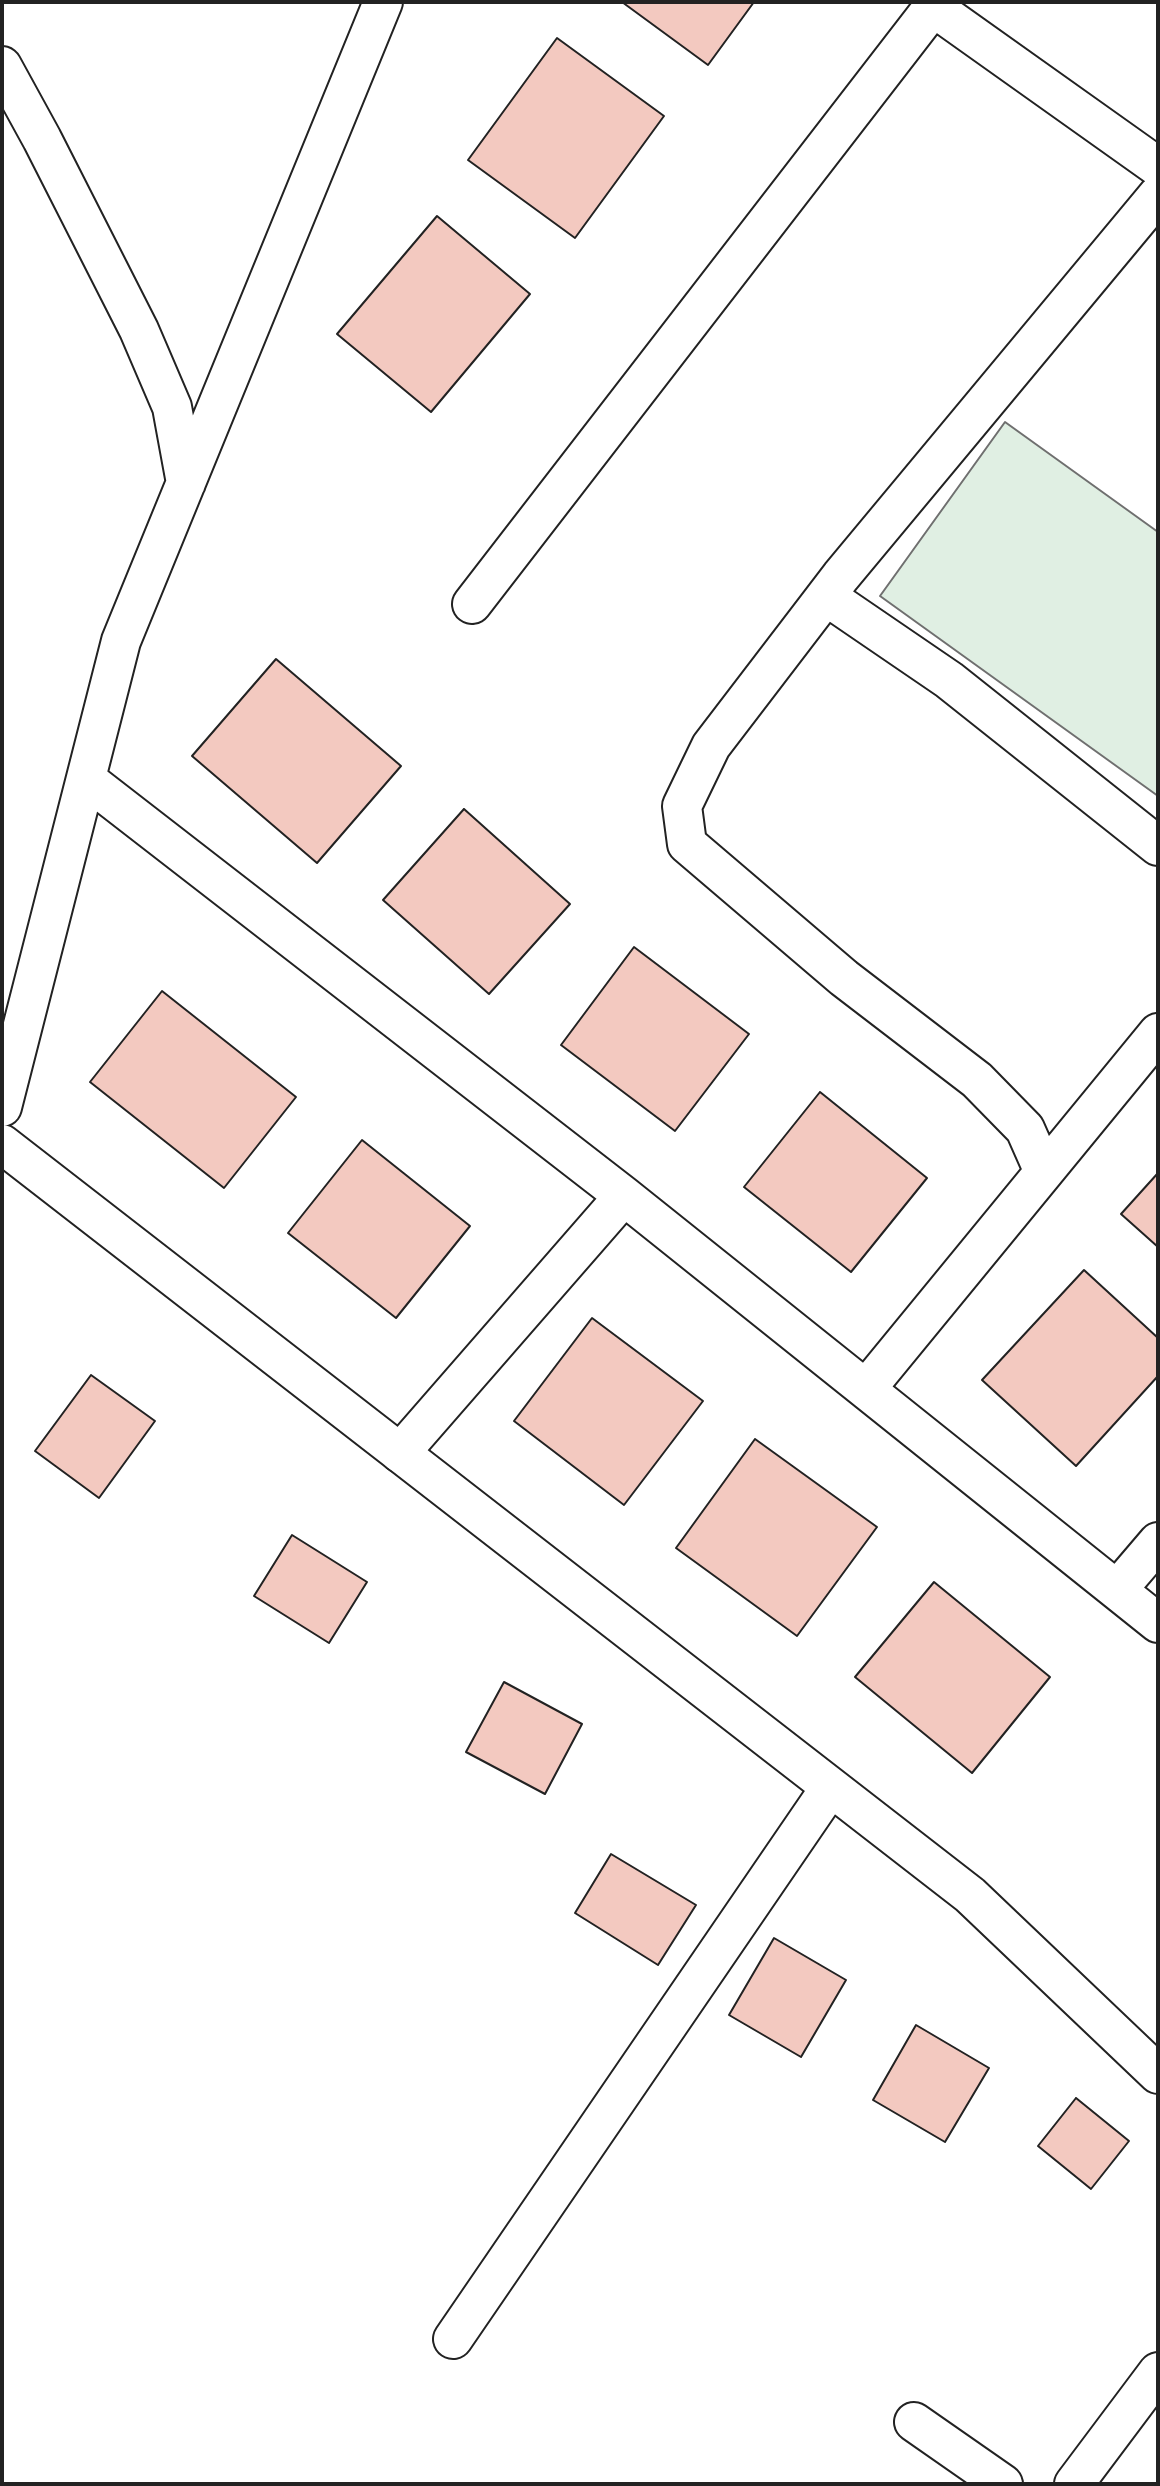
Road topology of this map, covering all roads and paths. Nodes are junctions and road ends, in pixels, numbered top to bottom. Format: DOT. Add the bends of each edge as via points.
graph roads {
  1 [pos="383,2"];
  2 [pos="935,4"];
  3 [pos="2,65"];
  4 [pos="1158,167"];
  5 [pos="1158,195"];
  6 [pos="186,483"];
  7 [pos="826,596"];
  8 [pos="472,604"];
  9 [pos="86,779"];
  10 [pos="1158,846"];
  11 [pos="1158,1033"];
  12 [pos="2,1108"];
  13 [pos="2,1144"];
  14 [pos="1044,1172"];
  15 [pos="624,1196"];
  16 [pos="866,1389"];
  17 [pos="400,1453"];
  18 [pos="1158,1542"];
  19 [pos="1117,1590"];
  20 [pos="1158,1623"];
  21 [pos="830,1788"];
  22 [pos="1157,2071"];
  23 [pos="453,2339"];
  24 [pos="1158,2372"];
  25 [pos="914,2422"];
  26 [pos="1003,2484"];
  27 [pos="1074,2484"];
  1 -- 6 [label="street"];
  2 -- 4 [label="street"];
  2 -- 8 [label="street"];
  3 -- 6 [label="street" via="139,330 172,407"];
  5 -- 7 [label="street"];
  6 -- 9 [label="street" via="121,641"];
  7 -- 10 [label="street" via="949,680"];
  7 -- 14 [label="street" via="711,746 682,806 687,844 844,978 977,1080 1025,1129"];
  9 -- 12 [label="street"];
  9 -- 15 [label="street"];
  11 -- 14 [label="street"];
  13 -- 17 [label="street"];
  14 -- 16 [label="street"];
  15 -- 16 [label="street"];
  15 -- 17 [label="street"];
  16 -- 19 [label="street"];
  17 -- 21 [label="street"];
  18 -- 19 [label="street"];
  19 -- 20 [label="street"];
  21 -- 22 [label="street" via="970,1895"];
  21 -- 23 [label="street"];
  24 -- 27 [label="street"];
  25 -- 26 [label="street"];
}
